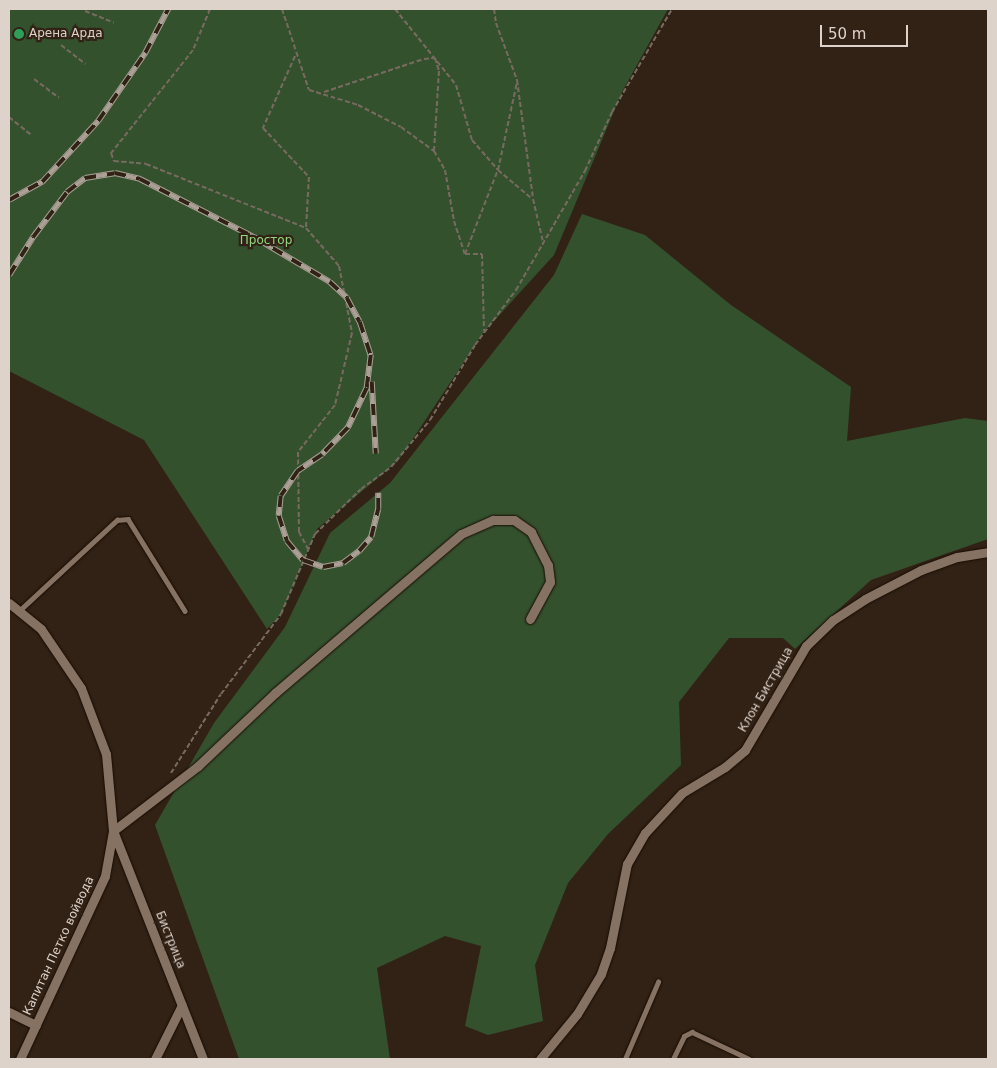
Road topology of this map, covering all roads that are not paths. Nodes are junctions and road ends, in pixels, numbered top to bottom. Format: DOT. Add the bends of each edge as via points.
graph roads {
  1 [pos="988,552"];
  2 [pos="9,603"];
  3 [pos="19,611"];
  4 [pos="185,611"];
  5 [pos="530,619"];
  6 [pos="113,831"];
  7 [pos="658,982"];
  8 [pos="182,1005"];
  9 [pos="9,1012"];
  10 [pos="36,1025"];
  11 [pos="20,1059"];
  12 [pos="156,1059"];
  13 [pos="203,1059"];
  14 [pos="540,1059"];
  15 [pos="625,1059"];
  16 [pos="673,1059"];
  17 [pos="749,1059"];
  1 -- 14 [label="street, Клон Бистрица" via="957,557 897,582 833,620 806,646 745,750 725,767 682,793 645,833 627,864 610,948 601,974 577,1014"];
  2 -- 3 [label="street, Капитан Петко войвода"];
  3 -- 4 [label="lane" via="117,520 128,519"];
  3 -- 6 [label="street, Капитан Петко войвода" via="50,641 81,688 106,754"];
  5 -- 6 [label="street" via="550,582 546,559 531,532 514,520 493,520 461,534 275,693 198,766"];
  6 -- 8 [label="street, Бистрица"];
  6 -- 10 [label="street, Капитан Петко войвода" via="105,876"];
  7 -- 15 [label="lane"];
  8 -- 12 [label="street"];
  8 -- 13 [label="street, Бистрица"];
  9 -- 10 [label="street"];
  10 -- 11 [label="street, Капитан Петко войвода"];
  16 -- 17 [label="lane" via="684,1036 692,1032"];
}
